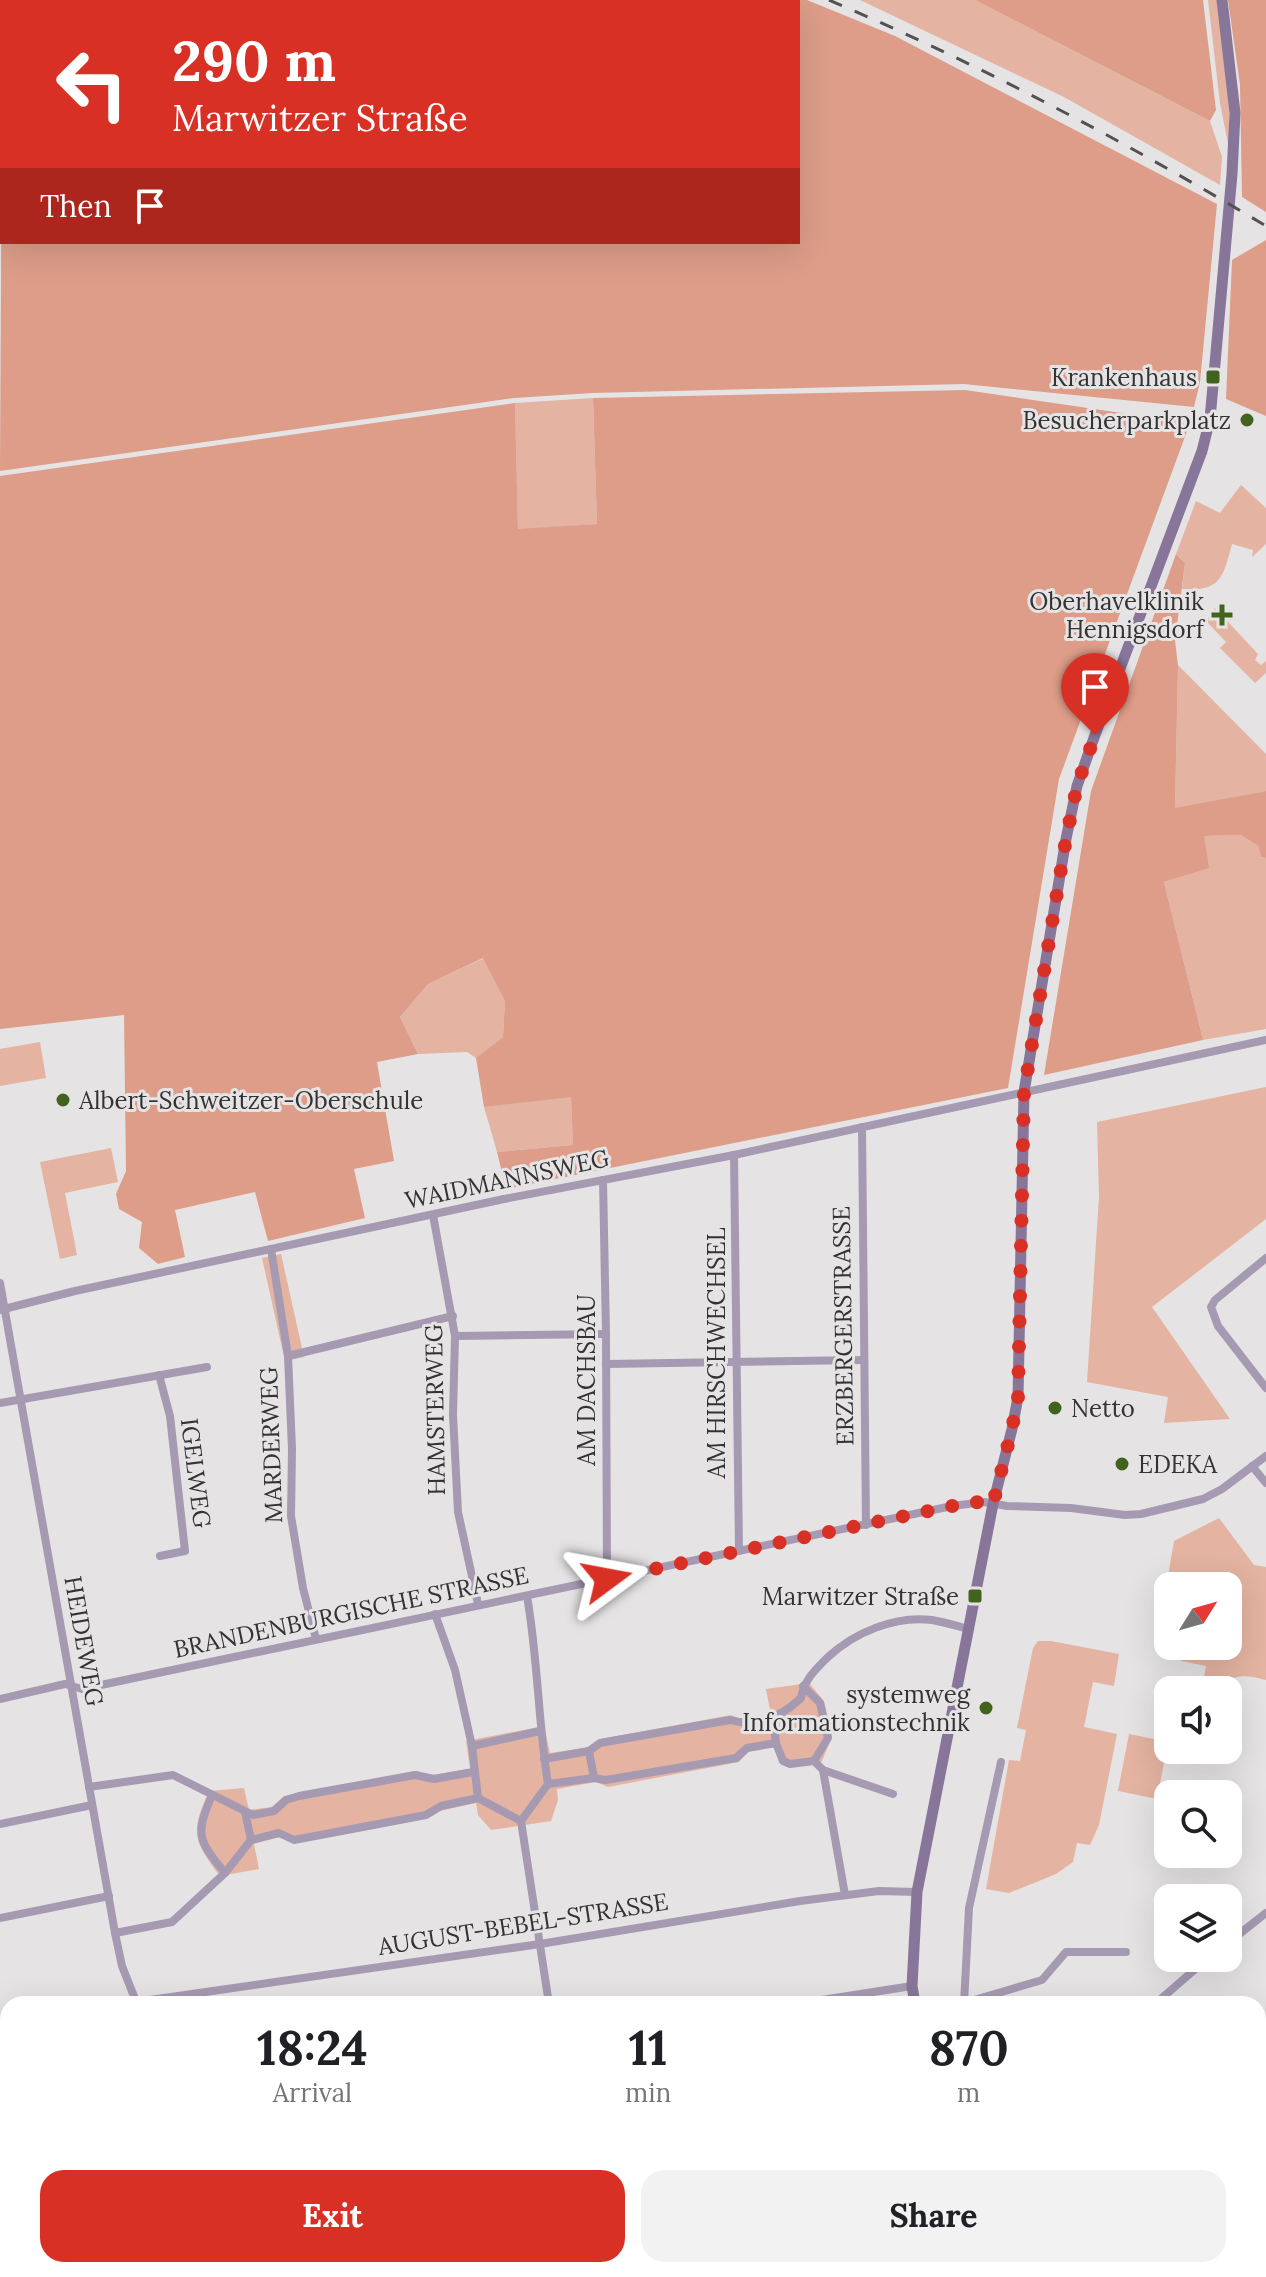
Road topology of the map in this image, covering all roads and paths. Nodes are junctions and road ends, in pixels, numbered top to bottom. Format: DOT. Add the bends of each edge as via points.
graph roads {
  1 [pos="1222,0"];
  2 [pos="1266,1040"];
  3 [pos="1024,1092"];
  4 [pos="862,1127"];
  5 [pos="734,1155"];
  6 [pos="603,1180"];
  7 [pos="433,1215"];
  8 [pos="271,1249"];
  9 [pos="1266,1258"];
  10 [pos="0,1283"];
  11 [pos="2,1309"];
  12 [pos="453,1316"];
  13 [pos="606,1334"];
  14 [pos="455,1336"];
  15 [pos="288,1356"];
  16 [pos="863,1360"];
  17 [pos="737,1361"];
  18 [pos="606,1364"];
  19 [pos="207,1367"];
  20 [pos="159,1375"];
  21 [pos="1266,1388"];
  22 [pos="19,1400"];
  23 [pos="0,1403"];
  24 [pos="1266,1456"];
  25 [pos="1252,1466"];
  26 [pos="1266,1483"];
  27 [pos="993,1504"];
  28 [pos="866,1525"];
  29 [pos="739,1551"];
  30 [pos="160,1556"];
  31 [pos="607,1579"];
  32 [pos="527,1596"];
  33 [pos="478,1604"];
  34 [pos="435,1614"];
  35 [pos="969,1629"];
  36 [pos="316,1639"];
  37 [pos="73,1686"];
  38 [pos="803,1686"];
  39 [pos="0,1699"];
  40 [pos="773,1718"];
  41 [pos="540,1731"];
  42 [pos="776,1743"];
  43 [pos="472,1746"];
  44 [pos="589,1751"];
  45 [pos="544,1759"];
  46 [pos="814,1761"];
  47 [pos="1001,1762"];
  48 [pos="823,1770"];
  49 [pos="473,1772"];
  50 [pos="594,1778"];
  51 [pos="548,1784"];
  52 [pos="89,1787"];
  53 [pos="893,1794"];
  54 [pos="212,1795"];
  55 [pos="478,1798"];
  56 [pos="92,1805"];
  57 [pos="245,1812"];
  58 [pos="521,1821"];
  59 [pos="0,1824"];
  60 [pos="251,1840"];
  61 [pos="225,1873"];
  62 [pos="917,1892"];
  63 [pos="845,1895"];
  64 [pos="109,1896"];
  65 [pos="1266,1913"];
  66 [pos="0,1918"];
  67 [pos="1242,1932"];
  68 [pos="115,1933"];
  69 [pos="540,1944"];
  70 [pos="1126,1952"];
  71 [pos="1192,1972"];
  72 [pos="912,1986"];
  73 [pos="134,1996"];
  74 [pos="185,1996"];
  75 [pos="548,1996"];
  76 [pos="848,1996"];
  77 [pos="915,1996"];
  78 [pos="964,1996"];
  79 [pos="988,1996"];
  80 [pos="1164,1996"];
  1 -- 3 [label="main road" via="1235,113 1210,419 1077,786"];
  2 -- 3 [label="street, WAIDMANNSWEG"];
  3 -- 4 [label="street, WAIDMANNSWEG"];
  3 -- 27 [label="main road" via="1018,1397"];
  4 -- 5 [label="street, WAIDMANNSWEG"];
  4 -- 16 [label="street, ERZBERGERSTRASSE"];
  5 -- 6 [label="street, WAIDMANNSWEG"];
  5 -- 17 [label="street, AM HIRSCHWECHSEL"];
  6 -- 7 [label="street, WAIDMANNSWEG"];
  6 -- 13 [label="street, AM DACHSBAU"];
  7 -- 8 [label="street, WAIDMANNSWEG"];
  7 -- 12 [label="street, HAMSTERWEG"];
  8 -- 11 [label="street, WAIDMANNSWEG"];
  8 -- 15 [label="street, MARDERWEG"];
  9 -- 21 [label="street" via="1211,1307 1218,1326"];
  10 -- 11 [label="street, HEIDEWEG"];
  11 -- 22 [label="street, HEIDEWEG"];
  12 -- 14 [label="street, HAMSTERWEG"];
  12 -- 15 [label="street"];
  13 -- 14 [label="street"];
  13 -- 18 [label="street, AM DACHSBAU"];
  14 -- 33 [label="street, HAMSTERWEG" via="455,1482"];
  15 -- 36 [label="street, MARDERWEG" via="291,1516"];
  16 -- 17 [label="street"];
  16 -- 28 [label="street, ERZBERGERSTRASSE"];
  17 -- 18 [label="street"];
  17 -- 29 [label="street, AM HIRSCHWECHSEL"];
  18 -- 31 [label="street, AM DACHSBAU"];
  19 -- 20 [label="street"];
  20 -- 22 [label="street"];
  20 -- 30 [label="street, IGELWEG" via="190,1551"];
  22 -- 23 [label="street"];
  22 -- 37 [label="street, HEIDEWEG"];
  24 -- 25 [label="street, BRANDENBURGISCHE STRASSE"];
  25 -- 26 [label="street"];
  25 -- 27 [label="street, BRANDENBURGISCHE STRASSE" via="1203,1499 1141,1514"];
  27 -- 28 [label="street, BRANDENBURGISCHE STRASSE" via="975,1502"];
  27 -- 35 [label="main road"];
  28 -- 29 [label="street, BRANDENBURGISCHE STRASSE"];
  29 -- 31 [label="street, BRANDENBURGISCHE STRASSE"];
  31 -- 32 [label="street, BRANDENBURGISCHE STRASSE"];
  32 -- 33 [label="street, BRANDENBURGISCHE STRASSE"];
  32 -- 41 [label="street" via="538,1663"];
  33 -- 34 [label="street, BRANDENBURGISCHE STRASSE"];
  34 -- 36 [label="street, BRANDENBURGISCHE STRASSE"];
  34 -- 43 [label="street" via="455,1670"];
  35 -- 38 [label="street" via="930,1620 865,1631 835,1651"];
  35 -- 62 [label="main road"];
  36 -- 37 [label="street, BRANDENBURGISCHE STRASSE" via="82,1689"];
  37 -- 39 [label="street, BRANDENBURGISCHE STRASSE"];
  37 -- 52 [label="street, HEIDEWEG"];
  38 -- 40 [label="street" via="801,1698"];
  38 -- 46 [label="street" via="820,1703 828,1738"];
  40 -- 42 [label="street"];
  40 -- 44 [label="street" via="743,1724 730,1720 600,1743"];
  41 -- 43 [label="street"];
  41 -- 45 [label="street"];
  42 -- 46 [label="street" via="783,1761"];
  42 -- 50 [label="street" via="747,1748 736,1758"];
  43 -- 49 [label="street"];
  44 -- 45 [label="street"];
  44 -- 50 [label="street"];
  45 -- 51 [label="street"];
  46 -- 48 [label="street"];
  47 -- 78 [label="street" via="969,1908"];
  48 -- 53 [label="street"];
  48 -- 63 [label="street"];
  49 -- 55 [label="street"];
  49 -- 57 [label="street" via="434,1779 415,1775 286,1800 274,1811"];
  50 -- 51 [label="street"];
  51 -- 58 [label="street"];
  52 -- 54 [label="street" via="173,1775"];
  52 -- 56 [label="street, HEIDEWEG"];
  54 -- 57 [label="street"];
  54 -- 61 [label="street" via="200,1823 204,1847"];
  55 -- 58 [label="street"];
  55 -- 60 [label="street" via="426,1815 294,1840 279,1833"];
  56 -- 59 [label="street"];
  56 -- 64 [label="street, HEIDEWEG"];
  57 -- 60 [label="street"];
  58 -- 69 [label="street"];
  60 -- 61 [label="street"];
  61 -- 68 [label="street" via="172,1922"];
  62 -- 63 [label="street, AUGUST-BEBEL-STRASSE"];
  62 -- 72 [label="main road"];
  63 -- 69 [label="street, AUGUST-BEBEL-STRASSE"];
  64 -- 66 [label="street"];
  64 -- 68 [label="street, HEIDEWEG"];
  65 -- 67 [label="street"];
  68 -- 73 [label="street, HEIDEWEG"];
  69 -- 74 [label="street, AUGUST-BEBEL-STRASSE"];
  69 -- 75 [label="street"];
  70 -- 79 [label="street" via="1066,1952 1042,1980"];
  71 -- 80 [label="street"];
  72 -- 76 [label="street"];
  72 -- 77 [label="main road"];
}
